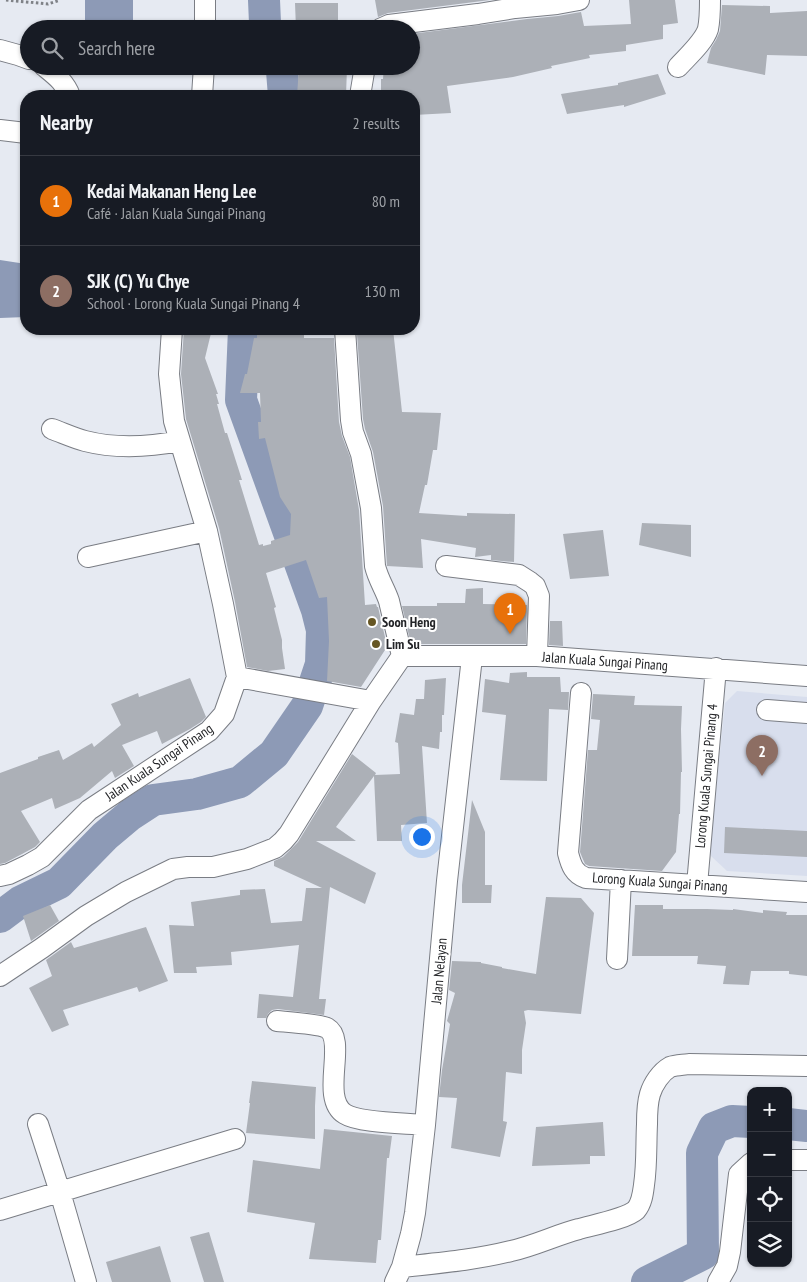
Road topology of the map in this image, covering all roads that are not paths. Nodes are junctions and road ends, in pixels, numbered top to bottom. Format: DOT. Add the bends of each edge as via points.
graph roads {
  1 [pos="205,0"];
  2 [pos="579,0"];
  3 [pos="710,0"];
  4 [pos="205,20"];
  5 [pos="420,21"];
  6 [pos="0,50"];
  7 [pos="20,56"];
  8 [pos="678,67"];
  9 [pos="55,75"];
  10 [pos="203,75"];
  11 [pos="364,75"];
  12 [pos="67,90"];
  13 [pos="202,90"];
  14 [pos="361,90"];
  15 [pos="0,130"];
  16 [pos="20,132"];
  17 [pos="172,335"];
  18 [pos="345,335"];
  19 [pos="52,429"];
  20 [pos="180,441"];
  21 [pos="207,530"];
  22 [pos="88,557"];
  23 [pos="446,566"];
  24 [pos="402,656"];
  25 [pos="537,656"];
  26 [pos="472,657"];
  27 [pos="716,668"];
  28 [pos="807,676"];
  29 [pos="237,678"];
  30 [pos="581,693"];
  31 [pos="364,700"];
  32 [pos="767,710"];
  33 [pos="807,713"];
  34 [pos="0,876"];
  35 [pos="621,880"];
  36 [pos="697,885"];
  37 [pos="807,892"];
  38 [pos="617,959"];
  39 [pos="0,976"];
  40 [pos="277,1021"];
  41 [pos="807,1066"];
  42 [pos="38,1124"];
  43 [pos="425,1125"];
  44 [pos="235,1139"];
  45 [pos="792,1160"];
  46 [pos="807,1160"];
  47 [pos="747,1167"];
  48 [pos="60,1192"];
  49 [pos="0,1210"];
  50 [pos="399,1275"];
  51 [pos="86,1282"];
  52 [pos="718,1282"];
  1 -- 4 [label="street"];
  2 -- 5 [label="street"];
  3 -- 8 [label="street" via="706,34"];
  6 -- 7 [label="street"];
  9 -- 12 [label="street"];
  10 -- 13 [label="street"];
  11 -- 14 [label="street"];
  15 -- 16 [label="street"];
  17 -- 20 [label="street" via="169,374 173,414"];
  18 -- 24 [label="street" via="351,420 371,508 375,566 387,593"];
  19 -- 20 [label="street" via="100,445 155,446"];
  20 -- 21 [label="street"];
  21 -- 22 [label="street"];
  21 -- 29 [label="street"];
  23 -- 25 [label="street" via="519,575 535,586 538,596"];
  24 -- 26 [label="street, Jalan Kuala Sungai Pinang"];
  24 -- 31 [label="street"];
  25 -- 26 [label="street, Jalan Kuala Sungai Pinang"];
  25 -- 27 [label="street, Jalan Kuala Sungai Pinang"];
  26 -- 43 [label="street, Jalan Nelayan"];
  27 -- 28 [label="street, Jalan Kuala Sungai Pinang"];
  27 -- 36 [label="street, Lorong Kuala Sungai Pinang 4"];
  29 -- 31 [label="street"];
  29 -- 34 [label="street, Jalan Kuala Sungai Pinang" via="224,714 208,731 88,810 42,857"];
  30 -- 35 [label="street, Lorong Kuala Sungai Pinang" via="568,854 580,876"];
  31 -- 39 [label="street" via="290,834 275,848 223,866 188,867 165,872 86,916"];
  32 -- 33 [label="street"];
  35 -- 36 [label="street, Lorong Kuala Sungai Pinang"];
  35 -- 38 [label="street"];
  36 -- 37 [label="street, Lorong Kuala Sungai Pinang"];
  40 -- 43 [label="street" via="325,1027 331,1032 334,1044 333,1096 345,1114 360,1119"];
  41 -- 50 [label="street" via="689,1064 671,1067 662,1074 650,1094 646,1175 637,1209 624,1217 512,1251"];
  42 -- 48 [label="street"];
  43 -- 50 [label="street, Jalan Nelayan" via="415,1213"];
  44 -- 48 [label="street"];
  45 -- 46 [label="street"];
  47 -- 52 [label="street" via="740,1174 730,1252"];
  48 -- 49 [label="street"];
  48 -- 51 [label="street"];
}
